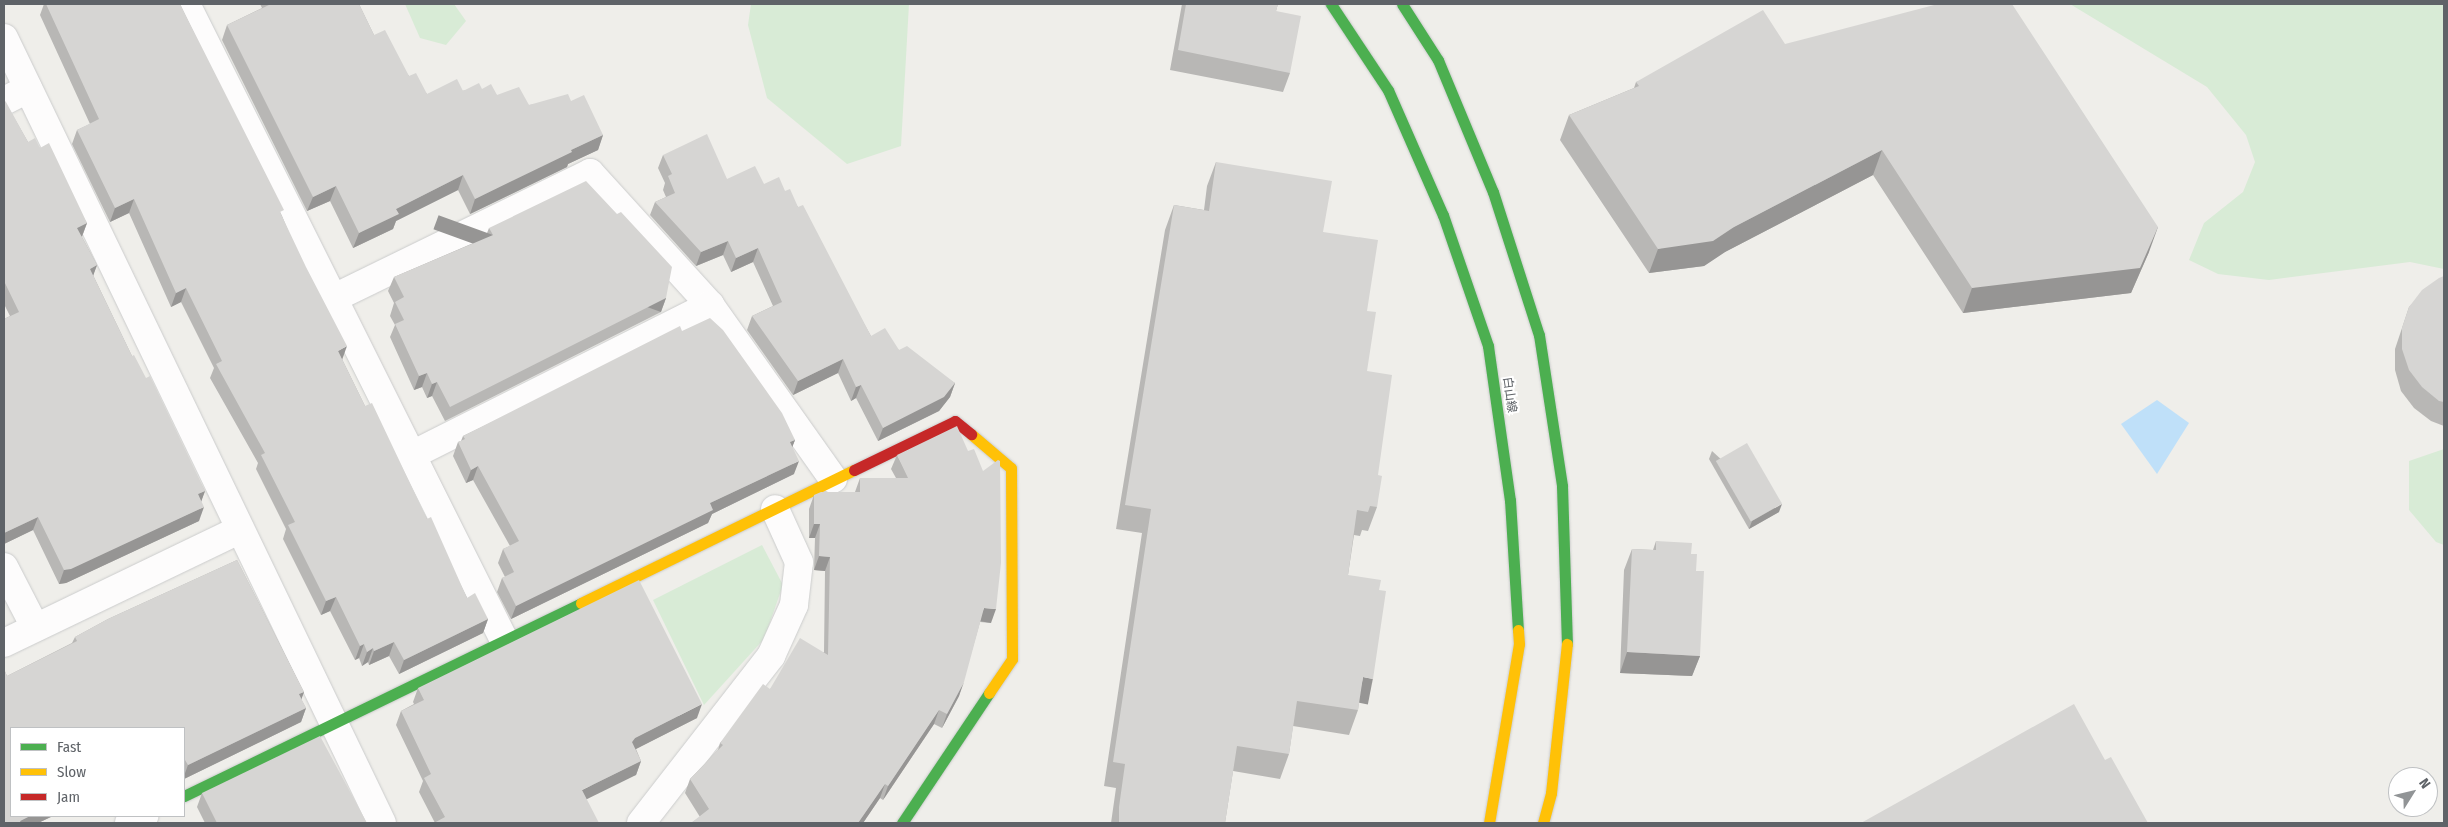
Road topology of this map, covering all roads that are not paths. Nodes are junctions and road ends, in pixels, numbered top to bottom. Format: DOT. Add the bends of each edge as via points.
graph roads {
  1 [pos="186,4"];
  2 [pos="1331,4"];
  3 [pos="1402,4"];
  4 [pos="4,38"];
  5 [pos="28,89"];
  6 [pos="4,101"];
  7 [pos="334,298"];
  8 [pos="710,305"];
  9 [pos="412,455"];
  10 [pos="833,479"];
  11 [pos="776,509"];
  12 [pos="239,530"];
  13 [pos="4,567"];
  14 [pos="35,627"];
  15 [pos="504,640"];
  16 [pos="4,642"];
  17 [pos="332,722"];
  18 [pos="185,796"];
  19 [pos="142,817"];
  20 [pos="129,823"];
  21 [pos="382,823"];
  22 [pos="641,823"];
  23 [pos="902,823"];
  24 [pos="1489,823"];
  25 [pos="1543,823"];
  1 -- 7 [label="street"];
  2 -- 24 [label="street, 白山線" via="1388,90 1443,215 1488,346 1510,500 1519,644"];
  3 -- 25 [label="street" via="1438,60 1490,184 1539,334 1562,486 1568,632 1560,725 1551,793"];
  4 -- 5 [label="street"];
  5 -- 6 [label="street"];
  5 -- 12 [label="street"];
  7 -- 8 [label="street" via="590,173"];
  7 -- 9 [label="street"];
  8 -- 9 [label="street"];
  8 -- 10 [label="street"];
  9 -- 15 [label="street"];
  10 -- 11 [label="street"];
  10 -- 23 [label="street" via="955,421 1011,468 1012,659"];
  11 -- 15 [label="street"];
  11 -- 22 [label="street" via="799,562 794,605 771,656"];
  12 -- 14 [label="street"];
  12 -- 17 [label="street"];
  13 -- 14 [label="street"];
  14 -- 16 [label="street"];
  15 -- 17 [label="street"];
  17 -- 18 [label="street"];
  17 -- 21 [label="street"];
  19 -- 20 [label="street"];
}
